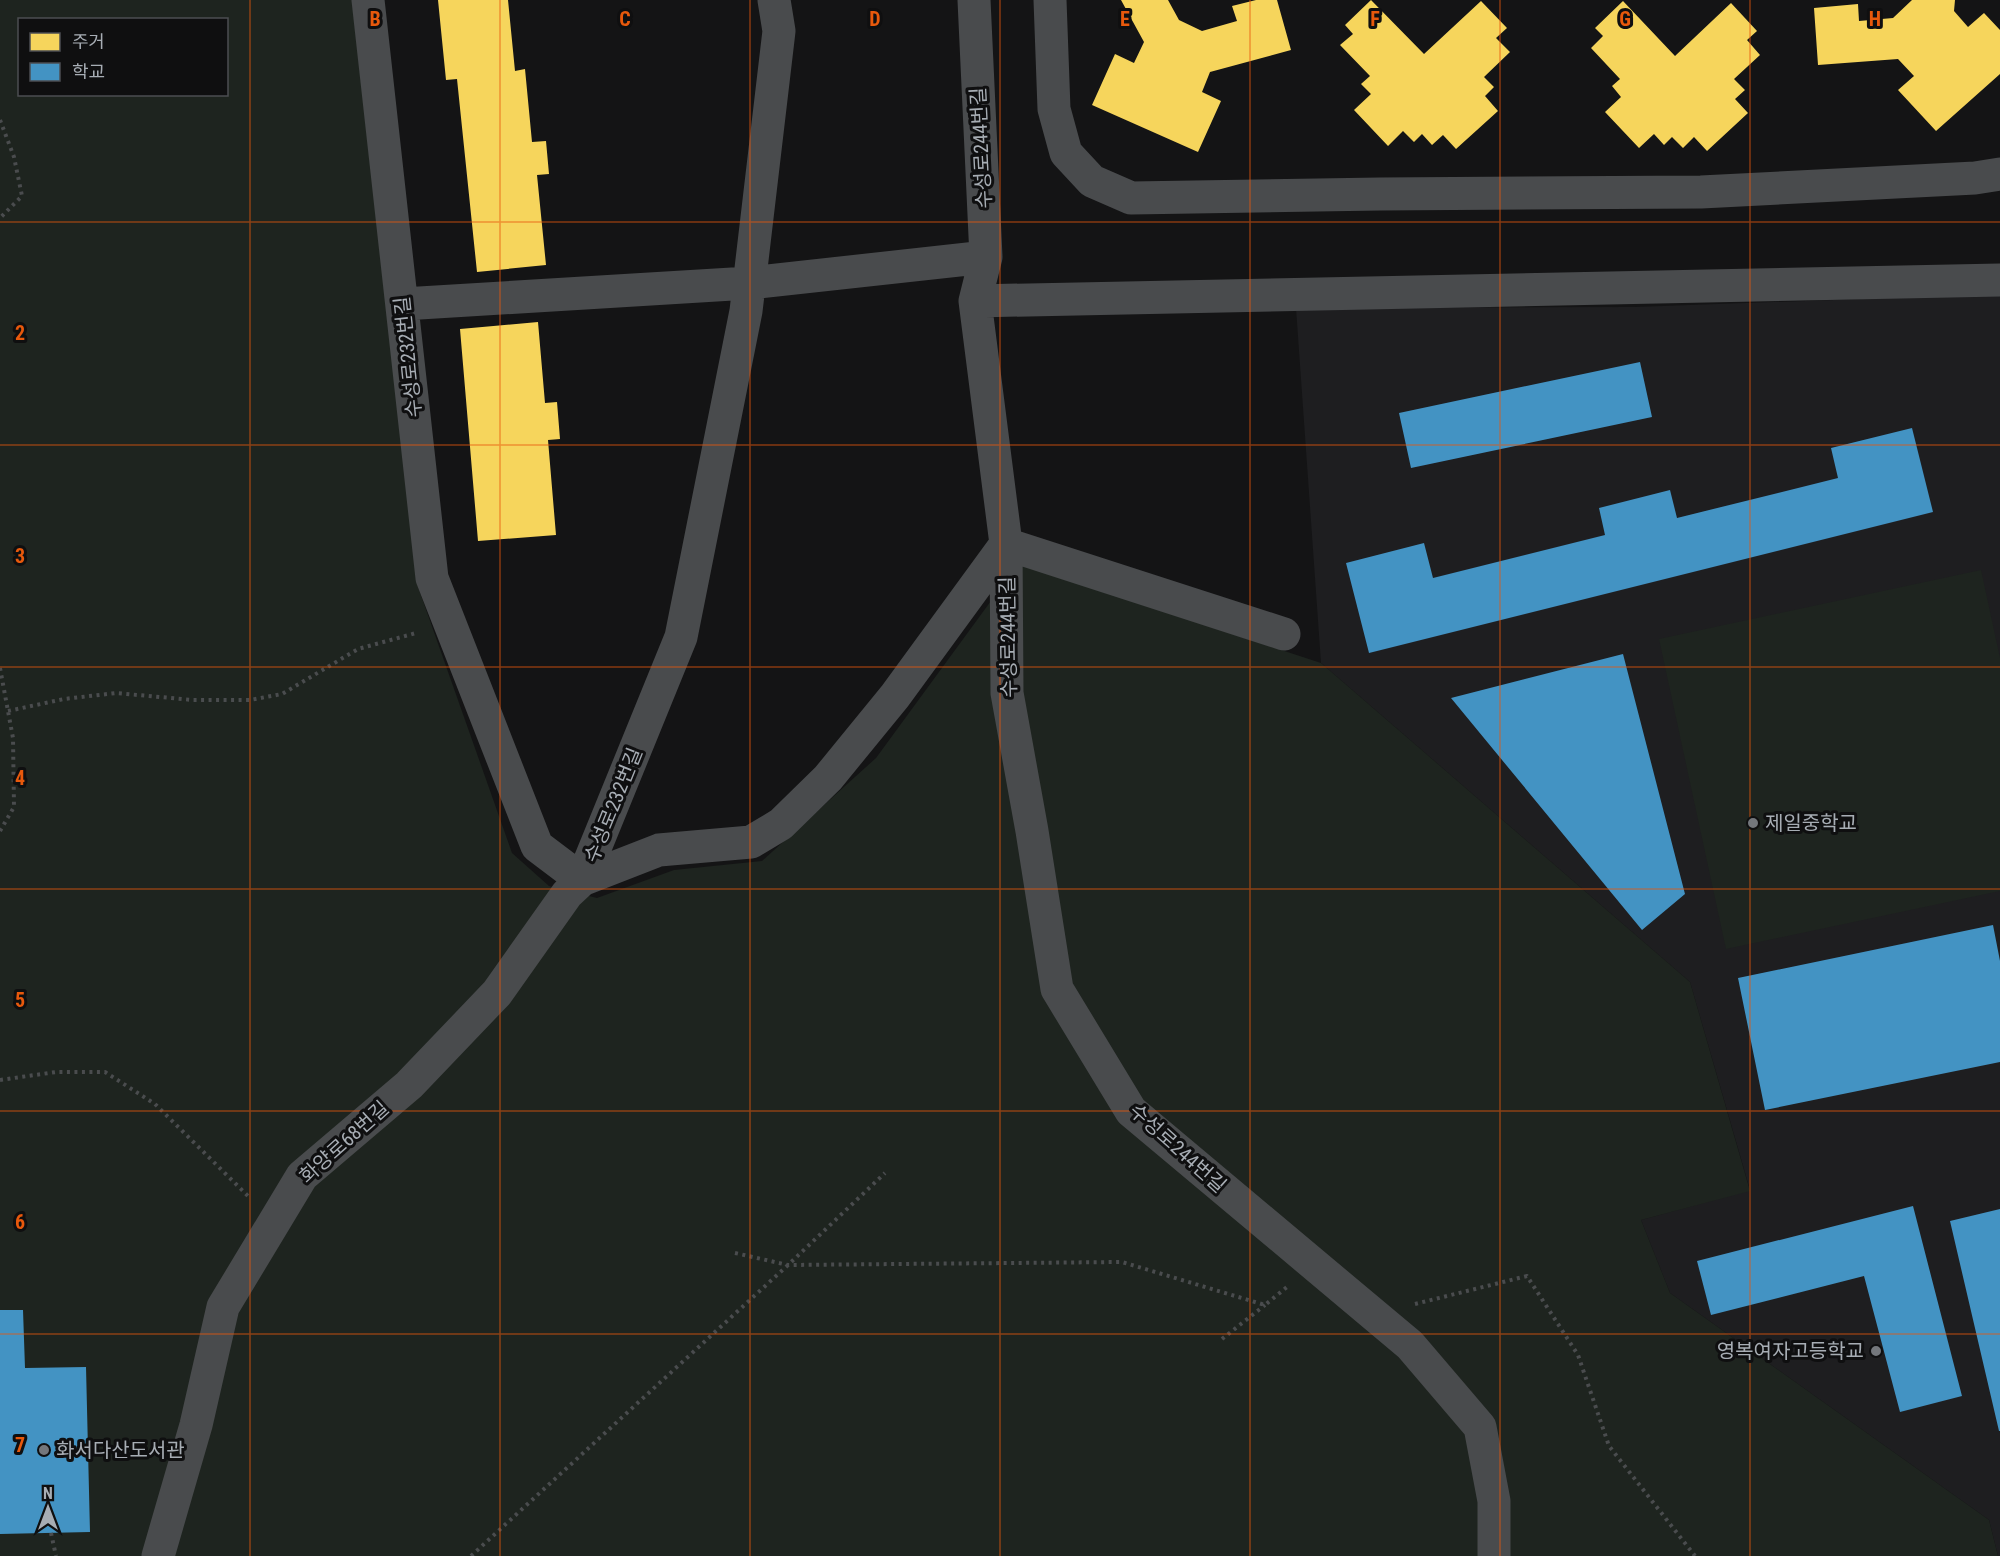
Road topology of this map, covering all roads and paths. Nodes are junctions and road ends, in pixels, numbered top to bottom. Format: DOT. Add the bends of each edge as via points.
graph roads {
  1 [pos="368,0"];
  2 [pos="774,0"];
  3 [pos="974,0"];
  4 [pos="1050,0"];
  5 [pos="0,120"];
  6 [pos="2000,174"];
  7 [pos="0,218"];
  8 [pos="986,256"];
  9 [pos="2000,280"];
  10 [pos="749,283"];
  11 [pos="975,301"];
  12 [pos="403,304"];
  13 [pos="1006,544"];
  14 [pos="450,624"];
  15 [pos="1284,634"];
  16 [pos="0,668"];
  17 [pos="8,711"];
  18 [pos="0,831"];
  19 [pos="582,880"];
  20 [pos="0,1080"];
  21 [pos="885,1173"];
  22 [pos="273,1221"];
  23 [pos="735,1253"];
  24 [pos="788,1265"];
  25 [pos="1314,1265"];
  26 [pos="1265,1305"];
  27 [pos="1374,1315"];
  28 [pos="1221,1339"];
  29 [pos="51,1533"];
  30 [pos="56,1556"];
  31 [pos="158,1556"];
  32 [pos="471,1556"];
  33 [pos="1494,1556"];
  34 [pos="1695,1556"];
  1 -- 12 [label="street, 수성로232번길"];
  2 -- 10 [label="street, 수성로232번길" via="779,31"];
  3 -- 8 [label="street, 수성로244번길"];
  4 -- 6 [label="street" via="1054,109 1066,153 1092,181 1131,198 1701,192"];
  5 -- 7 [label="path" via="14,157 22,196"];
  8 -- 10 [label="street"];
  8 -- 11 [label="street, 수성로244번길"];
  9 -- 11 [label="street"];
  10 -- 12 [label="street"];
  10 -- 19 [label="street, 수성로232번길" via="681,637"];
  11 -- 13 [label="street, 수성로244번길"];
  12 -- 14 [label="street, 수성로232번길" via="432,578"];
  13 -- 15 [label="street, 수성로244번길"];
  13 -- 19 [label="street, 수성로244번길" via="896,696 828,778 781,824 751,842 659,850"];
  13 -- 25 [label="street, 수성로244번길" via="1006,693 1057,989 1131,1111"];
  14 -- 17 [label="path" via="358,650 282,694 250,700 193,700 116,693"];
  14 -- 19 [label="street, 수성로232번길" via="537,846"];
  16 -- 17 [label="path"];
  17 -- 18 [label="path" via="13,738 14,807"];
  19 -- 22 [label="street, 화양로68번길" via="567,894 497,993 409,1085 302,1176"];
  20 -- 22 [label="path" via="56,1072 105,1072 155,1104"];
  21 -- 24 [label="path"];
  22 -- 31 [label="street, 화양로68번길" via="223,1306 196,1425"];
  23 -- 24 [label="path"];
  24 -- 26 [label="path" via="1122,1262"];
  24 -- 32 [label="path"];
  25 -- 26 [label="path"];
  25 -- 27 [label="street, 수성로244번길"];
  26 -- 28 [label="path"];
  27 -- 33 [label="street, 수성로244번길" via="1410,1345 1480,1427 1494,1501"];
  27 -- 34 [label="path" via="1527,1276 1578,1354 1609,1446"];
  29 -- 30 [label="path"];
}
